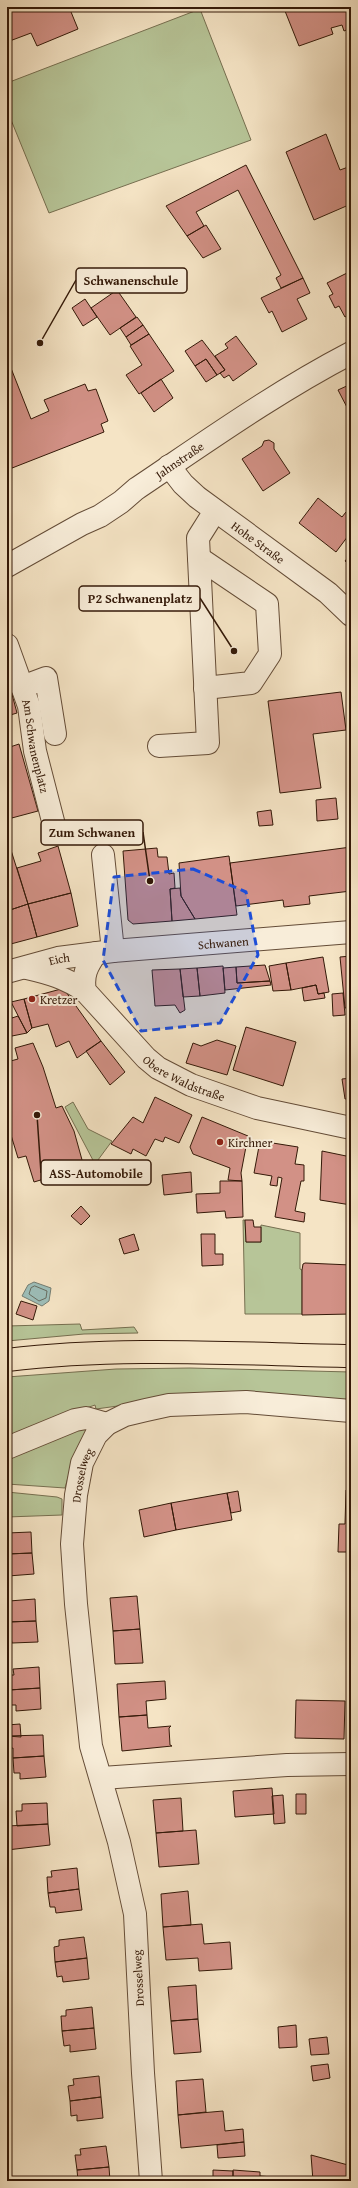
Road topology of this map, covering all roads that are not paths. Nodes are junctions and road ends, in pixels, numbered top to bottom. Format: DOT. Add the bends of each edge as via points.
graph roads {
  1 [pos="351,353"];
  2 [pos="170,466"];
  3 [pos="215,511"];
  4 [pos="199,558"];
  5 [pos="7,566"];
  6 [pos="351,615"];
  7 [pos="7,645"];
  8 [pos="22,687"];
  9 [pos="205,688"];
  10 [pos="55,734"];
  11 [pos="159,746"];
  12 [pos="54,825"];
  13 [pos="103,855"];
  14 [pos="351,932"];
  15 [pos="105,952"];
  16 [pos="15,970"];
  17 [pos="85,991"];
  18 [pos="351,1128"];
  19 [pos="351,1356"];
  20 [pos="7,1360"];
  21 [pos="351,1411"];
  22 [pos="107,1424"];
  23 [pos="7,1448"];
  24 [pos="351,1764"];
  25 [pos="102,1778"];
  26 [pos="151,2181"];
  1 -- 2 [label="street, Jahnstraße" via="298,382"];
  2 -- 3 [label="street, Hohe Straße" via="188,488"];
  2 -- 5 [label="street, Jahnstraße" via="100,516"];
  3 -- 4 [label="street" via="198,538"];
  3 -- 6 [label="street, Hohe Straße" via="328,593"];
  4 -- 9 [label="street"];
  4 -- 9 [label="street" via="267,604 270,654 251,683"];
  7 -- 8 [label="street, Am Schwanenplatz"];
  8 -- 10 [label="street" via="46,678"];
  8 -- 12 [label="street, Am Schwanenplatz" via="29,706 35,751"];
  9 -- 11 [label="street" via="208,743"];
  13 -- 15 [label="street"];
  14 -- 15 [label="street, Schwanen"];
  15 -- 16 [label="street, Eich" via="58,958"];
  15 -- 17 [label="street" via="88,965 83,979"];
  16 -- 17 [label="street, Eich" via="56,974"];
  17 -- 18 [label="street, Obere Waldstraße" via="146,1058 158,1068 191,1085 257,1108"];
  19 -- 20 [label="main road" via="157,1352 77,1354"];
  21 -- 22 [label="street, Drosselweg" via="246,1402 169,1406 125,1415"];
  22 -- 23 [label="street" via="86,1418 75,1420"];
  22 -- 25 [label="street, Drosselweg" via="96,1435 82,1464 76,1495 72,1544 91,1746"];
  24 -- 25 [label="street" via="287,1765"];
  25 -- 26 [label="street, Drosselweg" via="135,1914"];
}
